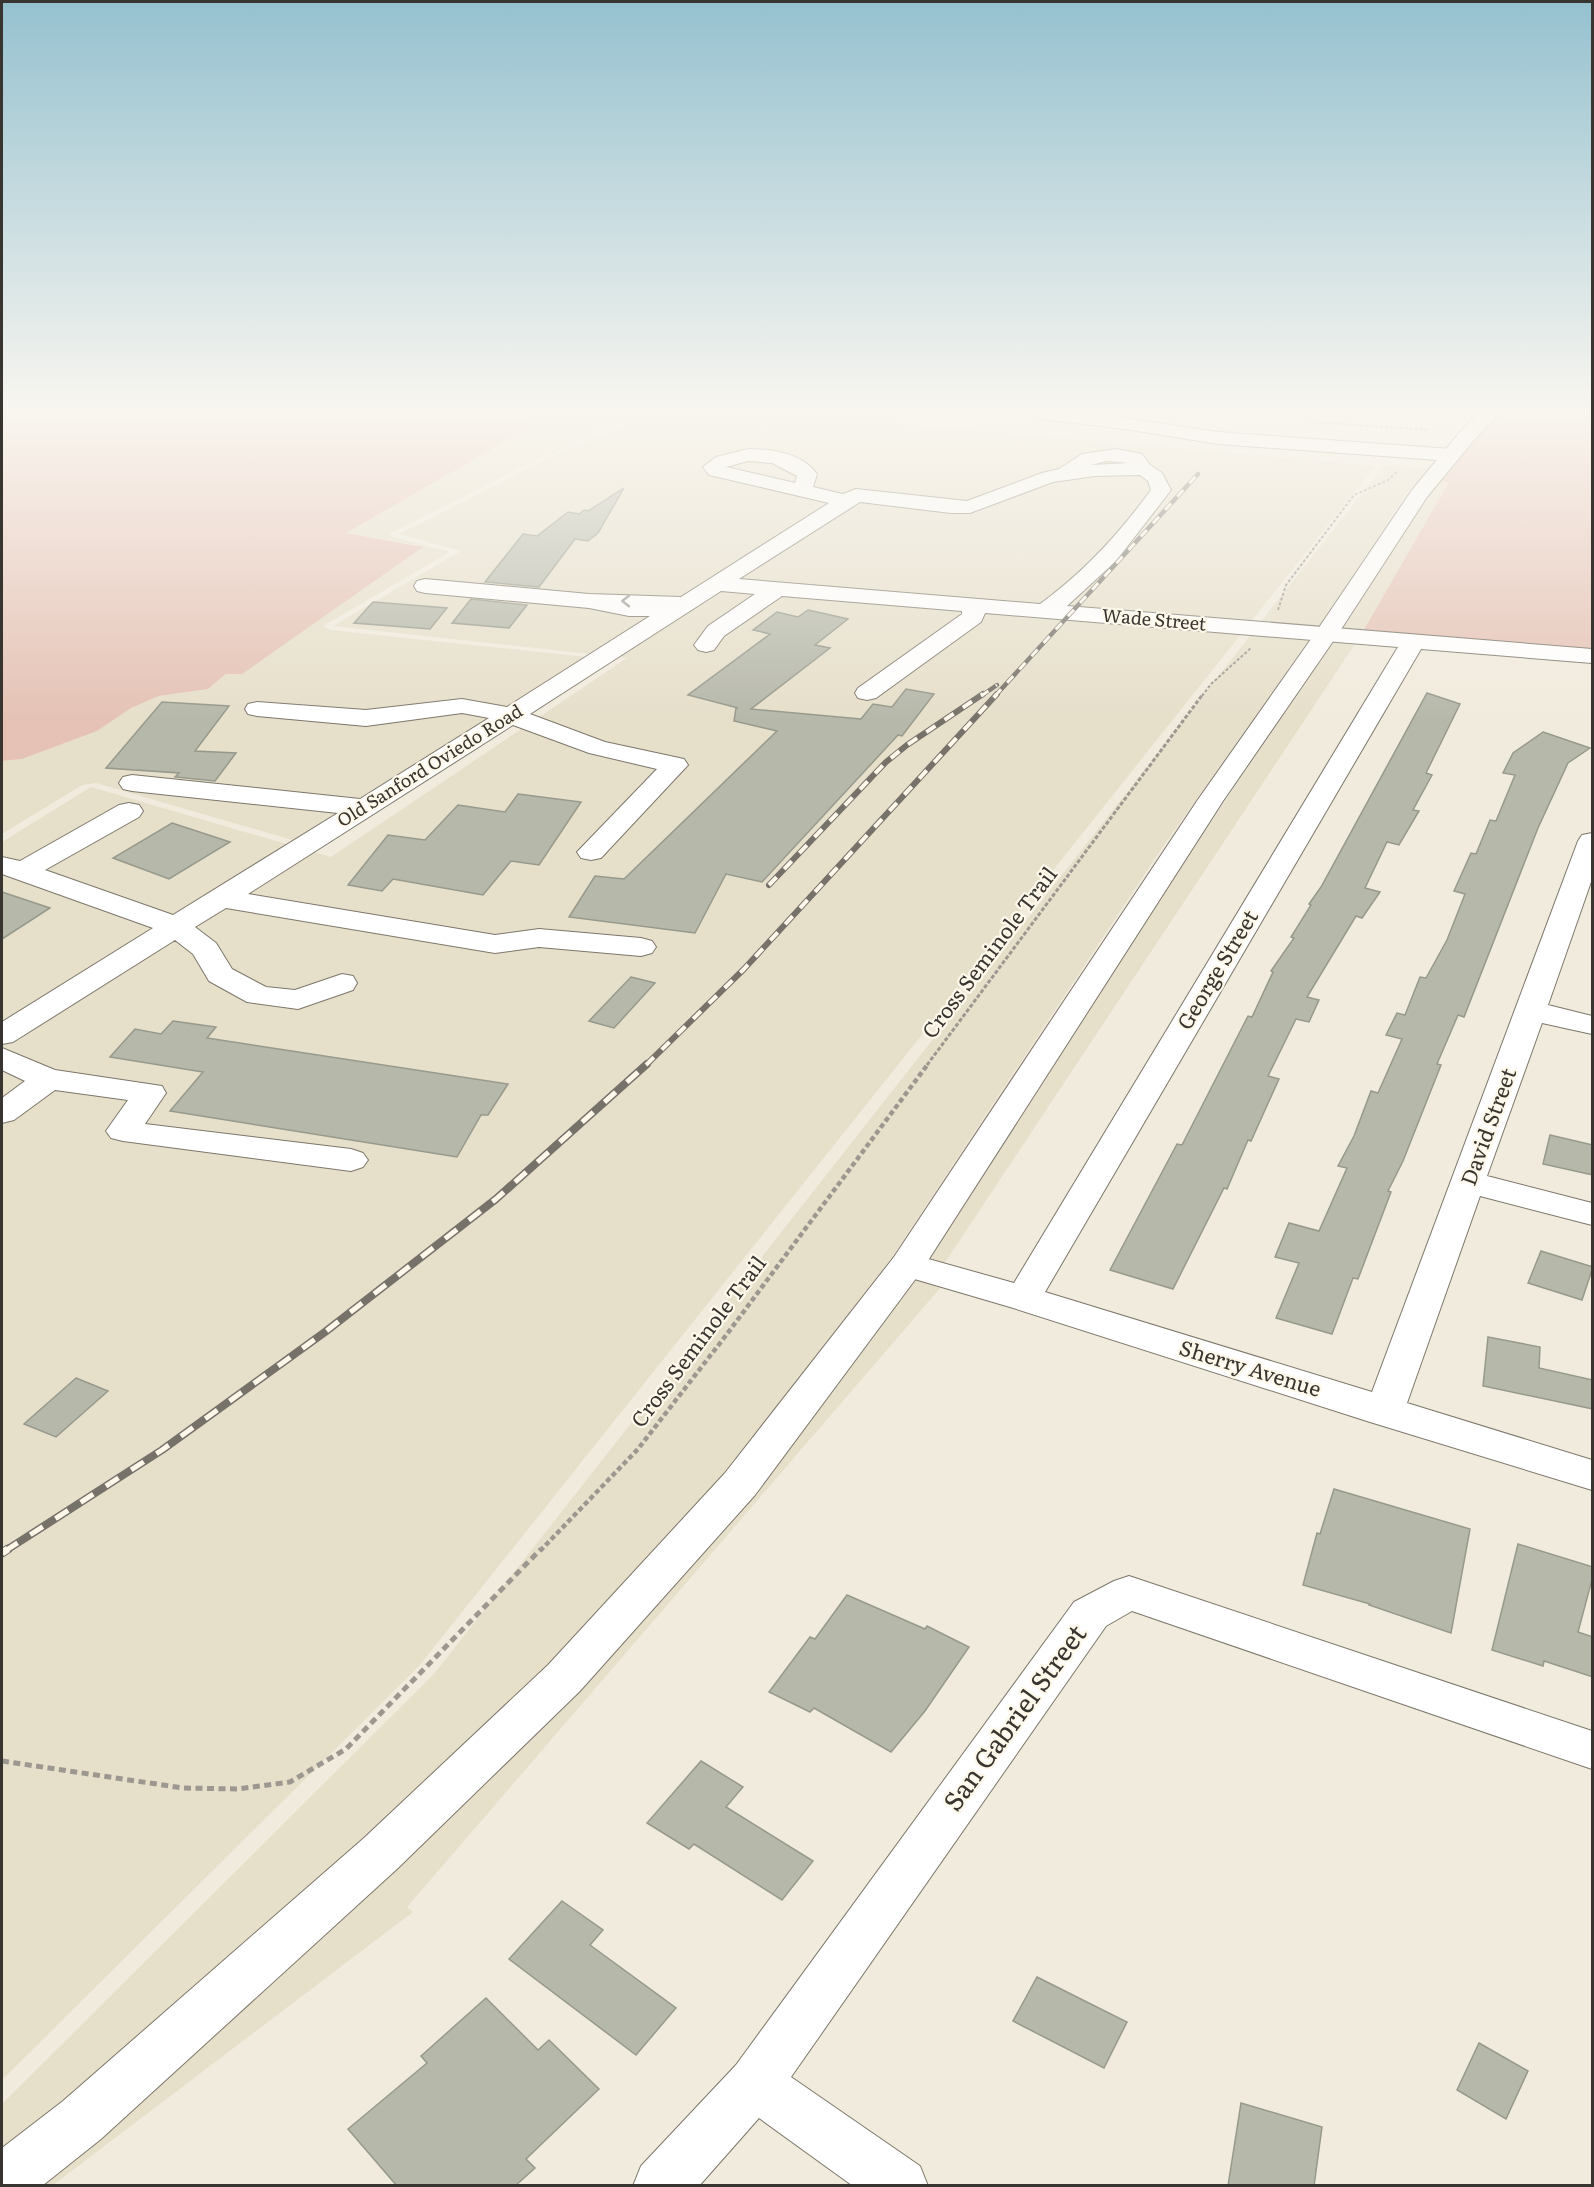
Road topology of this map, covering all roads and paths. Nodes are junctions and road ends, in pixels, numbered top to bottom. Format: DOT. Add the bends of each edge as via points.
graph roads {
  1 [pos="824,515"];
  2 [pos="1144,515"];
  3 [pos="1339,515"];
  4 [pos="1405,515"];
  5 [pos="716,584"];
  6 [pos="425,586"];
  7 [pos="777,589"];
  8 [pos="974,605"];
  9 [pos="679,607"];
  10 [pos="1045,611"];
  11 [pos="1276,614"];
  12 [pos="1326,634"];
  13 [pos="1257,641"];
  14 [pos="1414,641"];
  15 [pos="706,645"];
  16 [pos="1593,656"];
  17 [pos="867,693"];
  18 [pos="257,709"];
  19 [pos="510,715"];
  20 [pos="132,783"];
  21 [pos="365,808"];
  22 [pos="129,812"];
  23 [pos="591,852"];
  24 [pos="1589,860"];
  25 [pos="12,869"];
  26 [pos="221,898"];
  27 [pos="176,926"];
  28 [pos="641,947"];
  29 [pos="342,983"];
  30 [pos="1532,1011"];
  31 [pos="1593,1025"];
  32 [pos="2,1035"];
  33 [pos="2,1058"];
  34 [pos="48,1079"];
  35 [pos="2,1113"];
  36 [pos="351,1160"];
  37 [pos="1469,1182"];
  38 [pos="1593,1214"];
  39 [pos="907,1264"];
  40 [pos="1023,1298"];
  41 [pos="1384,1412"];
  42 [pos="1593,1475"];
  43 [pos="1593,1750"];
  44 [pos="2,1761"];
  45 [pos="755,2083"];
  46 [pos="2,2182"];
  47 [pos="661,2186"];
  48 [pos="900,2186"];
  1 -- 5 [label="street, Old Sanford Oviedo Road"];
  2 -- 10 [label="street" via="1093,573"];
  3 -- 11 [label="path" via="1286,585"];
  4 -- 12 [label="street"];
  5 -- 7 [label="street, Wade Street"];
  5 -- 9 [label="street, Old Sanford Oviedo Road"];
  6 -- 9 [label="street" via="590,601 644,601"];
  7 -- 8 [label="street, Wade Street"];
  7 -- 15 [label="street" via="716,631"];
  8 -- 10 [label="street, Wade Street"];
  8 -- 17 [label="street" via="973,617"];
  9 -- 19 [label="street, Old Sanford Oviedo Road"];
  10 -- 12 [label="street, Wade Street"];
  12 -- 14 [label="street, Wade Street"];
  12 -- 39 [label="street" via="1210,801"];
  13 -- 44 [label="path, Cross Seminole Trail" via="1211,684 638,1449 346,1749 290,1782 237,1789 183,1788"];
  14 -- 16 [label="street, Wade Street"];
  14 -- 40 [label="street, George Street"];
  18 -- 19 [label="street" via="366,718 462,706"];
  19 -- 21 [label="street, Old Sanford Oviedo Road"];
  19 -- 23 [label="street" via="576,742 675,765"];
  20 -- 21 [label="street"];
  21 -- 26 [label="street, Old Sanford Oviedo Road"];
  22 -- 25 [label="street"];
  24 -- 30 [label="street, David Street"];
  25 -- 27 [label="street"];
  26 -- 27 [label="street, Old Sanford Oviedo Road"];
  26 -- 28 [label="street" via="495,944 539,938"];
  27 -- 29 [label="street" via="205,949 220,975 258,995 298,1000"];
  27 -- 32 [label="street, Old Sanford Oviedo Road"];
  30 -- 31 [label="street"];
  30 -- 37 [label="street, David Street"];
  33 -- 34 [label="street"];
  34 -- 35 [label="street"];
  34 -- 36 [label="street" via="150,1093 123,1131"];
  37 -- 38 [label="street"];
  37 -- 41 [label="street, David Street"];
  39 -- 40 [label="street, Sherry Avenue"];
  39 -- 46 [label="street" via="740,1484 564,1678 381,1853 82,2120"];
  40 -- 41 [label="street, Sherry Avenue"];
  41 -- 42 [label="street, Sherry Avenue"];
  43 -- 45 [label="street, San Gabriel Street" via="1129,1593 1090,1614"];
  45 -- 47 [label="street, San Gabriel Street"];
  45 -- 48 [label="street"];
}
